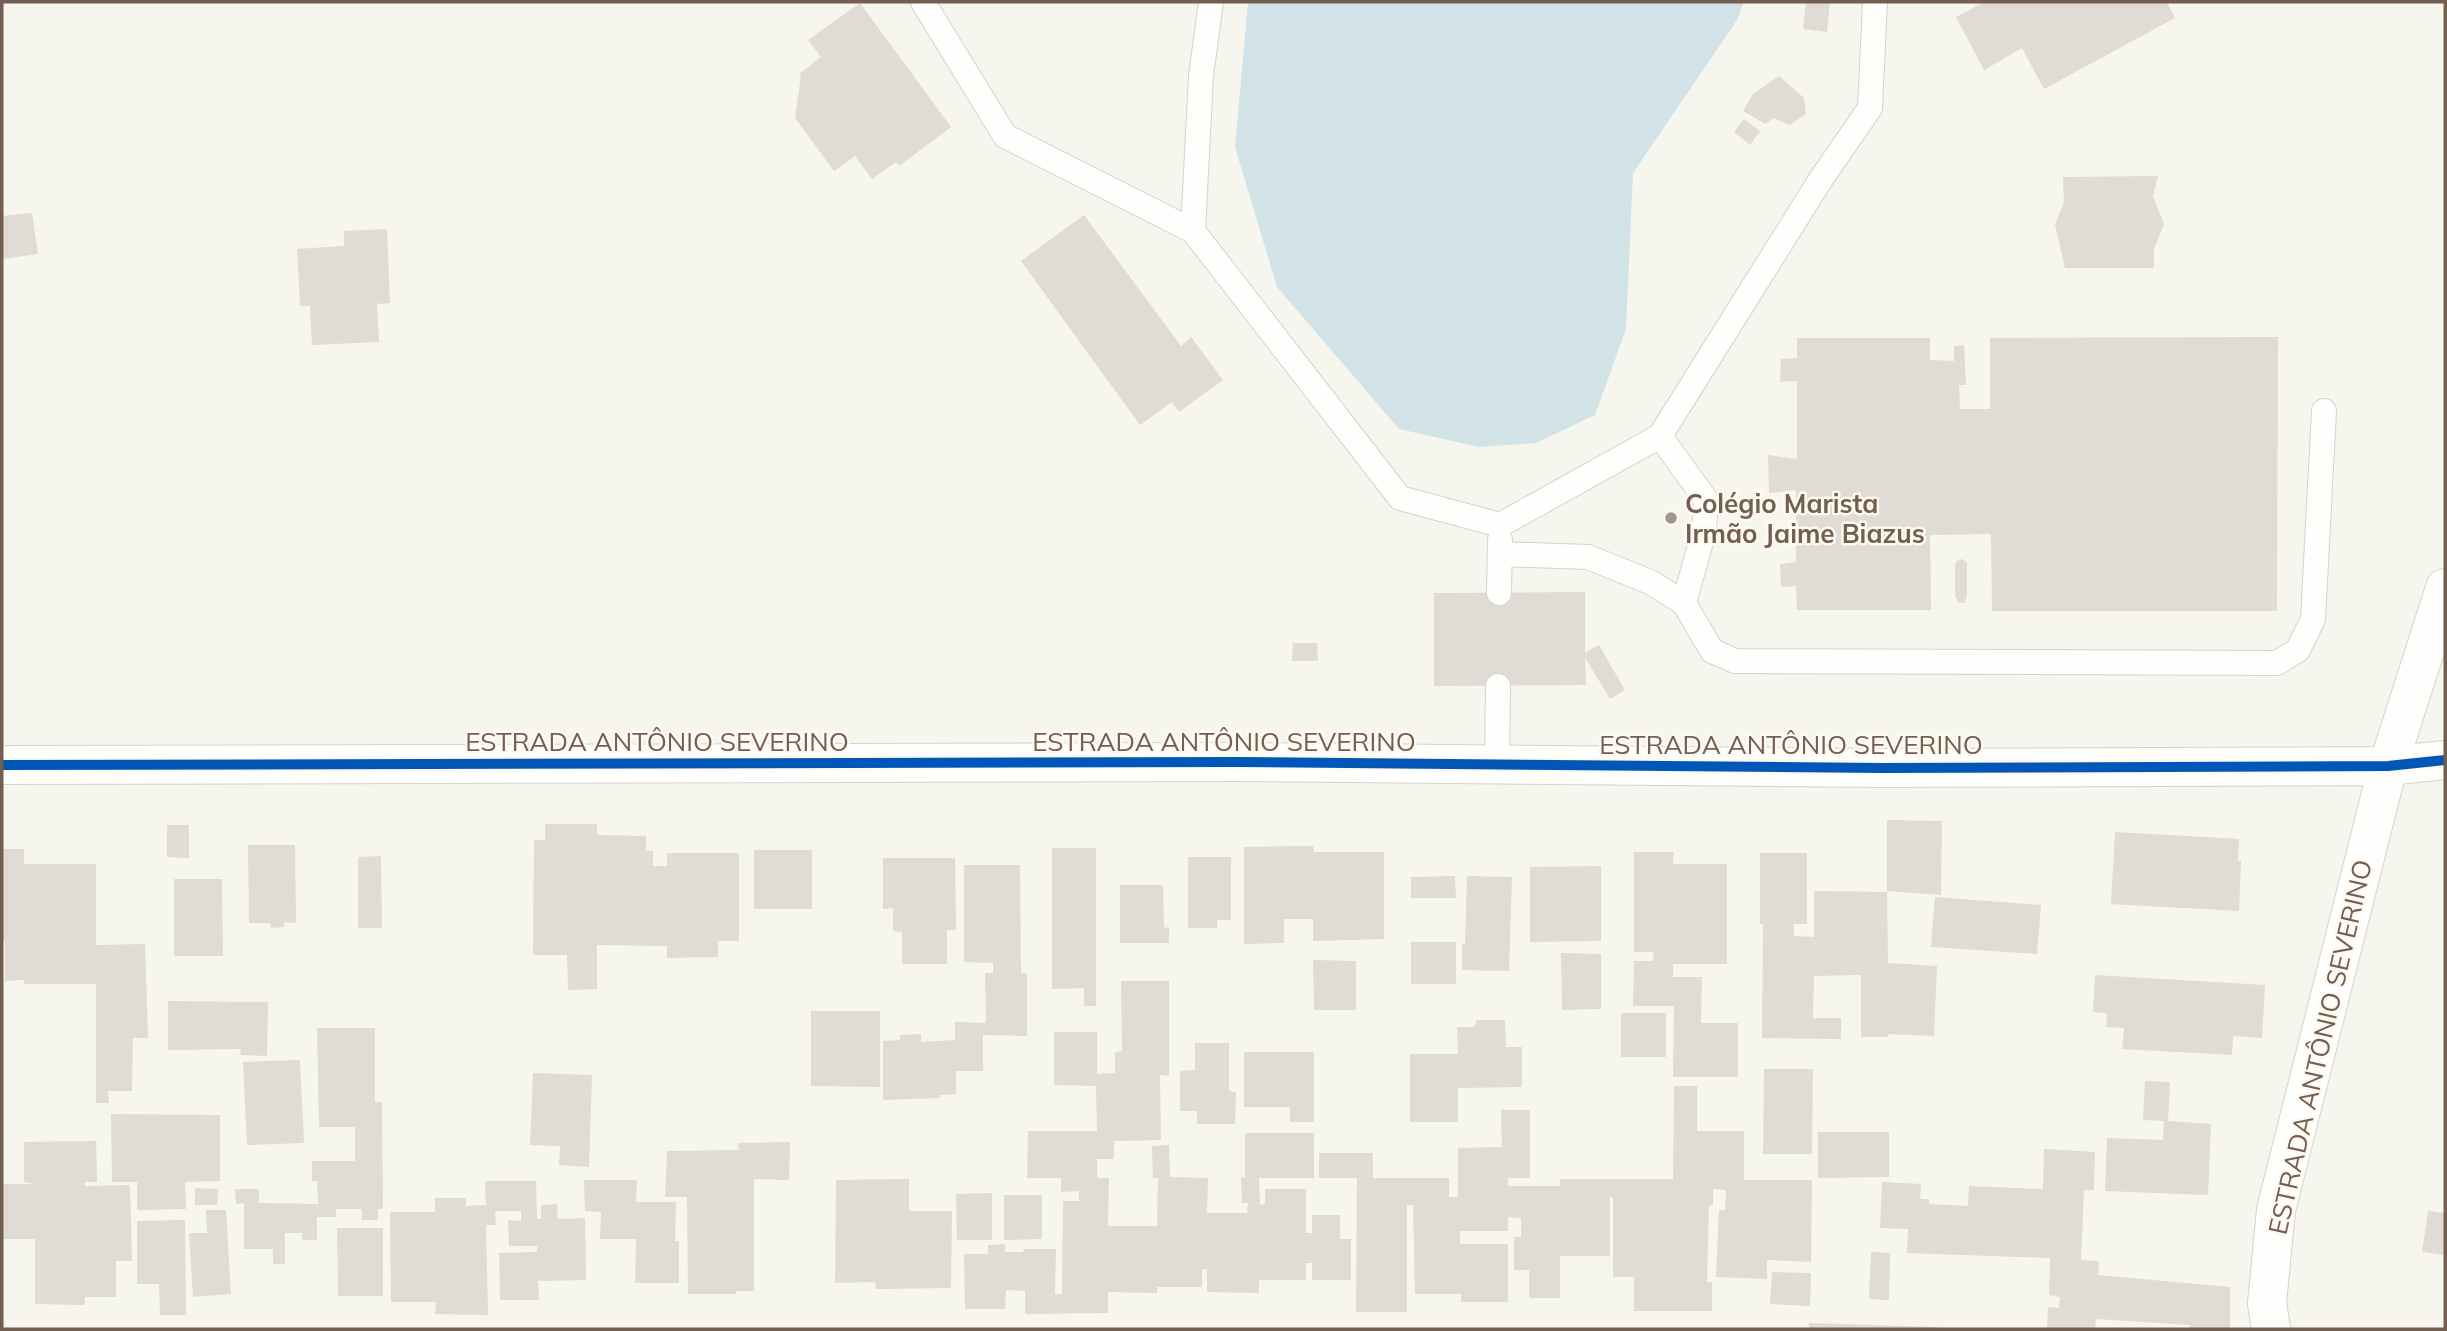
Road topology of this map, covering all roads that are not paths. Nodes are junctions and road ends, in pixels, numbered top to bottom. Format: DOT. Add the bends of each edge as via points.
graph roads {
  1 [pos="923,2"];
  2 [pos="1211,2"];
  3 [pos="1875,2"];
  4 [pos="1193,231"];
  5 [pos="2324,411"];
  6 [pos="1660,436"];
  7 [pos="1500,525"];
  8 [pos="1500,554"];
  9 [pos="2445,588"];
  10 [pos="1500,593"];
  11 [pos="1684,603"];
  12 [pos="1498,685"];
  13 [pos="2445,760"];
  14 [pos="2,765"];
  15 [pos="1497,765"];
  16 [pos="2388,766"];
  17 [pos="2271,1329"];
  1 -- 4 [label="lane" via="1005,136"];
  2 -- 4 [label="lane" via="1201,76"];
  3 -- 6 [label="lane" via="1870,108"];
  4 -- 7 [label="lane" via="1400,498"];
  5 -- 11 [label="lane" via="2312,619 2298,650 2277,663 1735,661 1712,651"];
  6 -- 7 [label="lane"];
  6 -- 11 [label="lane" via="1706,500 1704,531"];
  7 -- 8 [label="lane"];
  8 -- 10 [label="lane"];
  8 -- 11 [label="lane" via="1588,557 1650,582"];
  9 -- 16 [label="street"];
  12 -- 15 [label="lane"];
  13 -- 16 [label="street, ESTRADA ANTÔNIO SEVERINO"];
  14 -- 15 [label="street, ESTRADA ANTÔNIO SEVERINO"];
  15 -- 16 [label="street, ESTRADA ANTÔNIO SEVERINO"];
  16 -- 17 [label="street, ESTRADA ANTÔNIO SEVERINO" via="2276,1210 2267,1303"];
}
